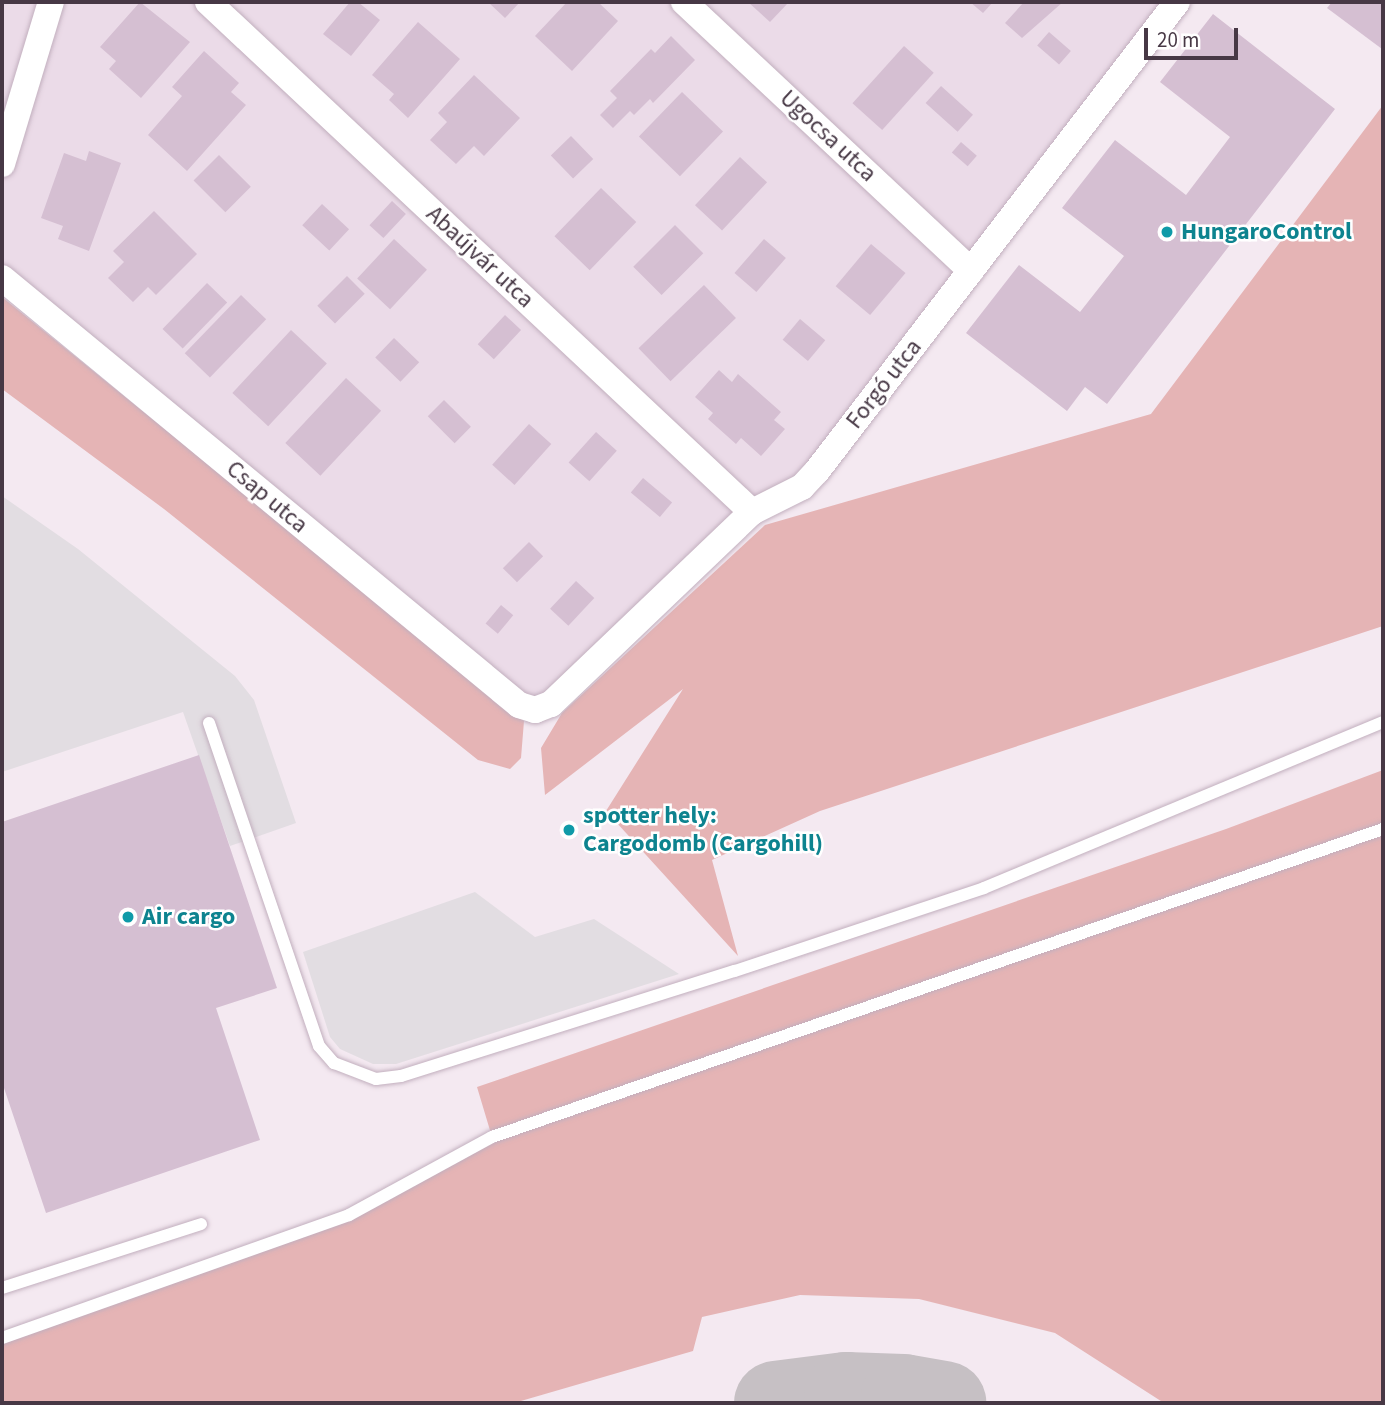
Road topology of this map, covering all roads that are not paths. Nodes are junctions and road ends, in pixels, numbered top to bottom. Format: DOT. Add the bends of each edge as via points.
graph roads {
  1 [pos="51,2"];
  2 [pos="208,2"];
  3 [pos="684,2"];
  4 [pos="1171,4"];
  5 [pos="2,164"];
  6 [pos="971,271"];
  7 [pos="2,278"];
  8 [pos="752,512"];
  9 [pos="535,710"];
  10 [pos="1383,722"];
  11 [pos="209,723"];
  12 [pos="1383,830"];
  13 [pos="201,1224"];
  14 [pos="2,1288"];
  15 [pos="2,1338"];
  1 -- 5 [label="street"];
  2 -- 8 [label="street, Abaújvár utca"];
  3 -- 6 [label="street, Ugocsa utca"];
  4 -- 6 [label="street, Forgó utca"];
  6 -- 8 [label="street, Forgó utca" via="817,471 802,487"];
  7 -- 9 [label="street, Csap utca" via="519,705"];
  8 -- 9 [label="street, Forgó utca" via="551,704"];
  10 -- 11 [label="lane" via="984,888 401,1076 376,1079 334,1063 319,1045"];
  12 -- 15 [label="lane" via="492,1137 349,1215"];
  13 -- 14 [label="lane"];
}
